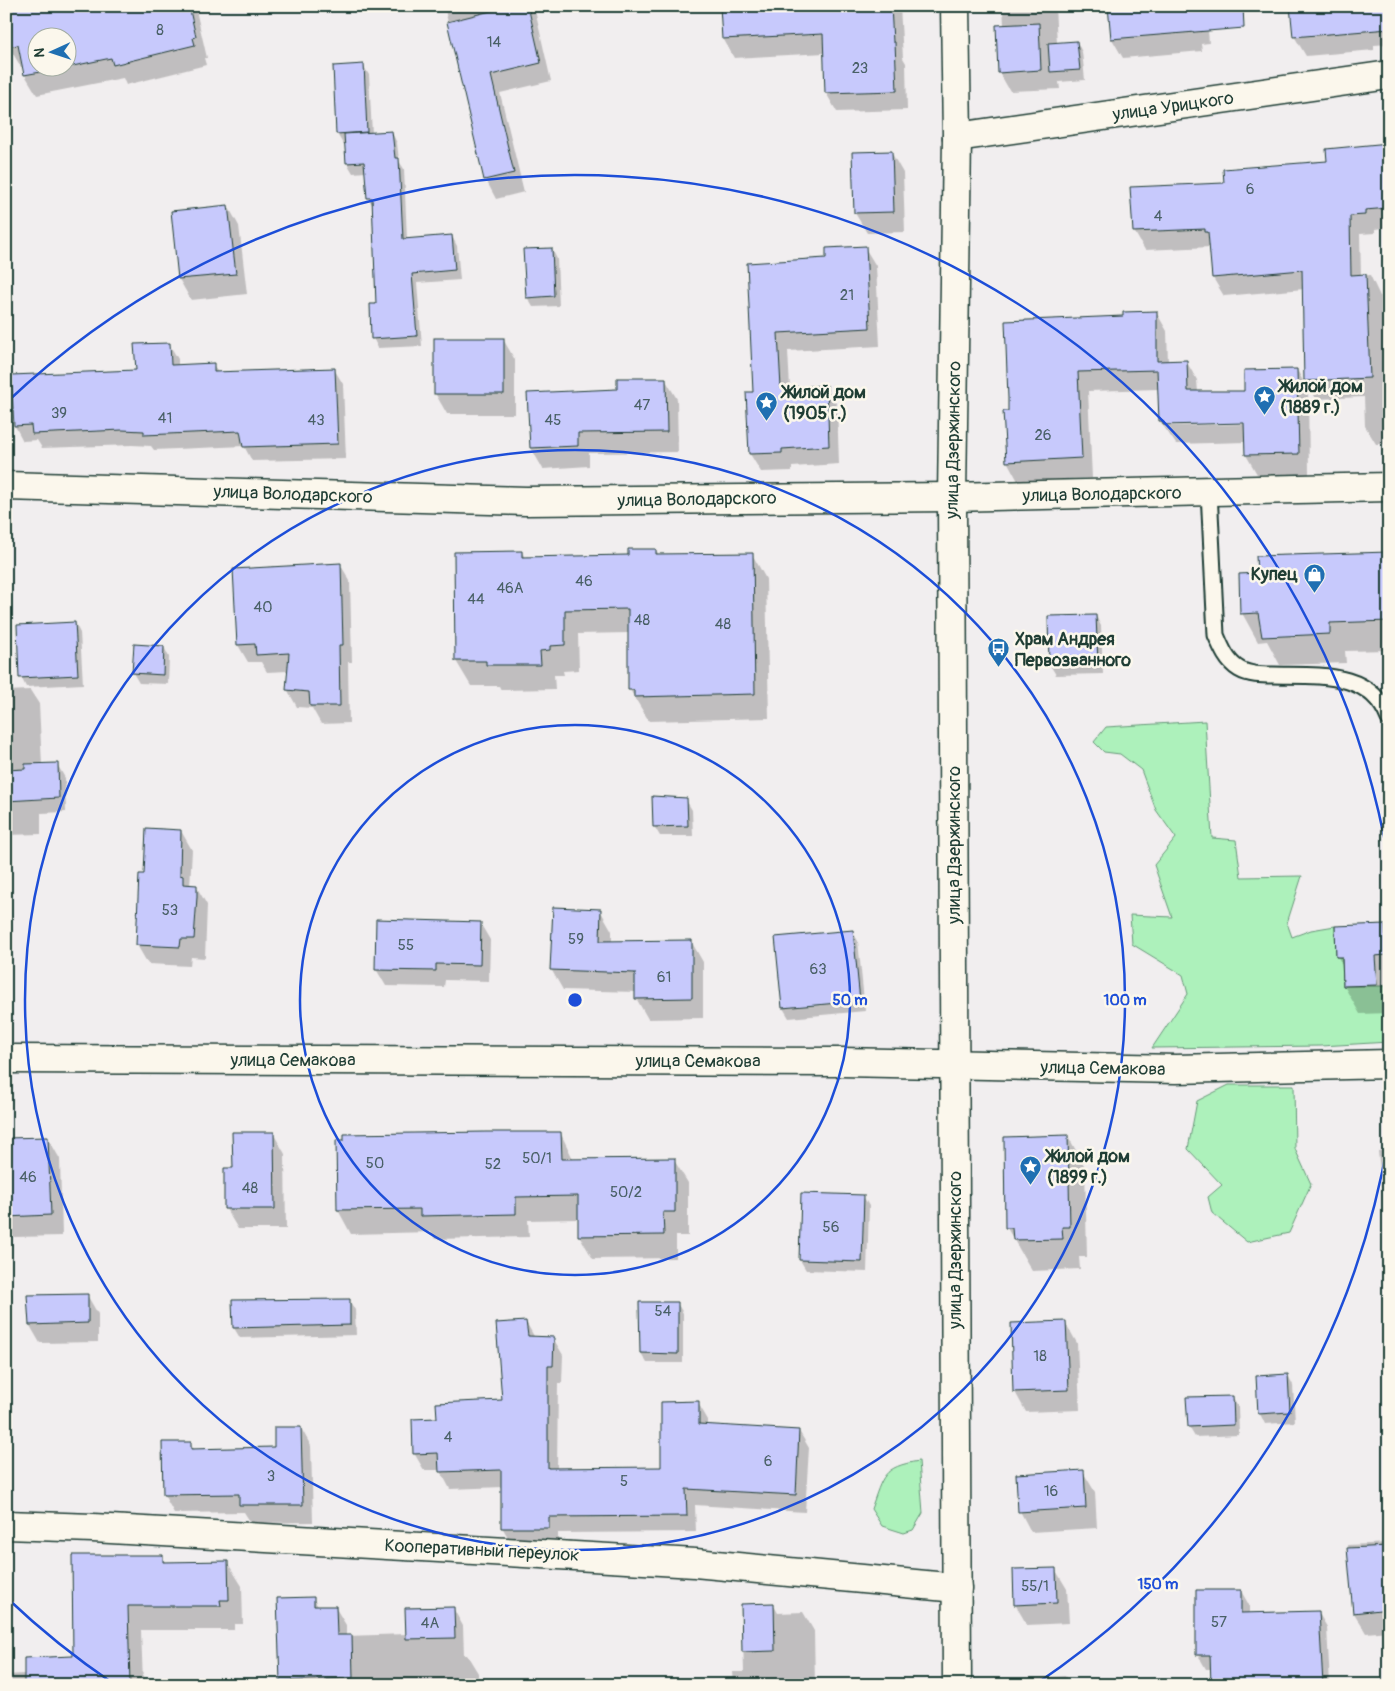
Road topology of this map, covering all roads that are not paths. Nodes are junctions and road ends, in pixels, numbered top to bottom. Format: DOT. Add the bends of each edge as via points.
graph roads {
  1 [pos="955,6"];
  2 [pos="1389,75"];
  3 [pos="957,137"];
  4 [pos="6,486"];
  5 [pos="1389,487"];
  6 [pos="1210,491"];
  7 [pos="952,497"];
  8 [pos="1389,720"];
  9 [pos="6,1059"];
  10 [pos="954,1064"];
  11 [pos="1389,1064"];
  12 [pos="6,1525"];
  13 [pos="957,1588"];
  14 [pos="957,1685"];
  1 -- 3 [label="street, улица Дзержинского"];
  2 -- 3 [label="street, улица Урицкого"];
  3 -- 7 [label="street, улица Дзержинского"];
  4 -- 7 [label="street, улица Володарского" via="526,501"];
  5 -- 6 [label="street, улица Володарского"];
  6 -- 7 [label="street, улица Володарского"];
  6 -- 8 [label="lane" via="1216,635 1225,655 1239,669 1256,674 1334,676 1357,684 1375,695"];
  7 -- 10 [label="street, улица Дзержинского"];
  9 -- 10 [label="street, улица Семакова"];
  10 -- 11 [label="street, улица Семакова" via="1176,1069"];
  10 -- 13 [label="street, улица Дзержинского"];
  12 -- 13 [label="street, Кооперативный переулок" via="695,1563"];
  13 -- 14 [label="street, улица Дзержинского"];
}
